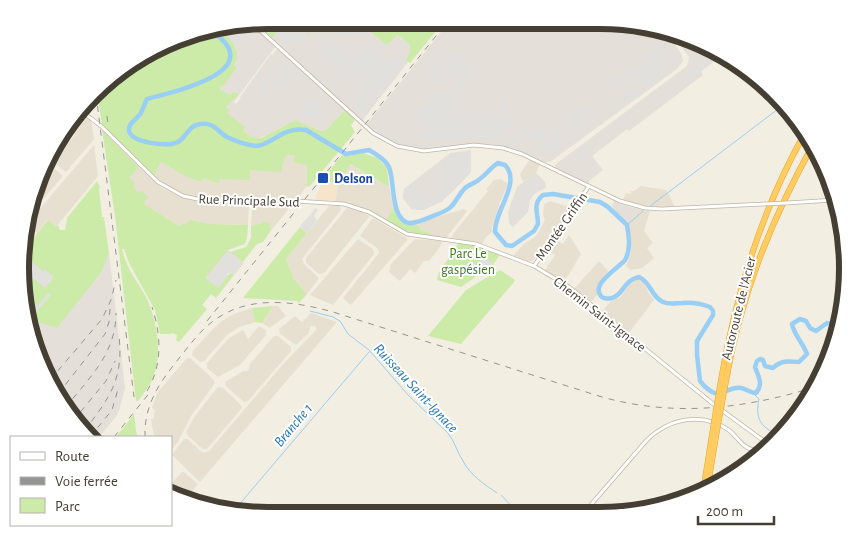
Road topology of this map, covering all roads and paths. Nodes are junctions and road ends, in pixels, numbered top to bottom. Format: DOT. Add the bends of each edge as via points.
graph roads {
  1 [pos="259,29"];
  2 [pos="85,114"];
  3 [pos="802,139"];
  4 [pos="809,152"];
  5 [pos="589,186"];
  6 [pos="829,200"];
  7 [pos="412,236"];
  8 [pos="534,266"];
  9 [pos="722,386"];
  10 [pos="715,430"];
  11 [pos="765,441"];
  12 [pos="757,449"];
  13 [pos="708,482"];
  14 [pos="705,484"];
  15 [pos="589,507"];
  1 -- 5 [label="street" via="362,124 388,142 420,151 474,145 503,148"];
  2 -- 7 [label="street, Rue Principale Sud" via="101,125 158,182 179,195 207,201 344,204 369,212"];
  3 -- 9 [label="highway, Autoroute de l'Acier" via="770,203 750,258 732,320"];
  4 -- 9 [label="highway, Autoroute de l'Acier" via="788,190 760,253"];
  5 -- 6 [label="street, bridge" via="626,203 649,209"];
  5 -- 8 [label="street, Montée Griffin"];
  7 -- 8 [label="street, Chemin Saint-Ignace" via="476,244"];
  8 -- 11 [label="street, Chemin Saint-Ignace" via="569,288"];
  9 -- 10 [label="highway, Autoroute de l'Acier, bridge"];
  10 -- 13 [label="highway, Autoroute de l'Acier"];
  10 -- 14 [label="highway, Autoroute de l'Acier"];
  12 -- 15 [label="street" via="746,447 728,430 713,423 695,419 674,422 650,437"];
}
